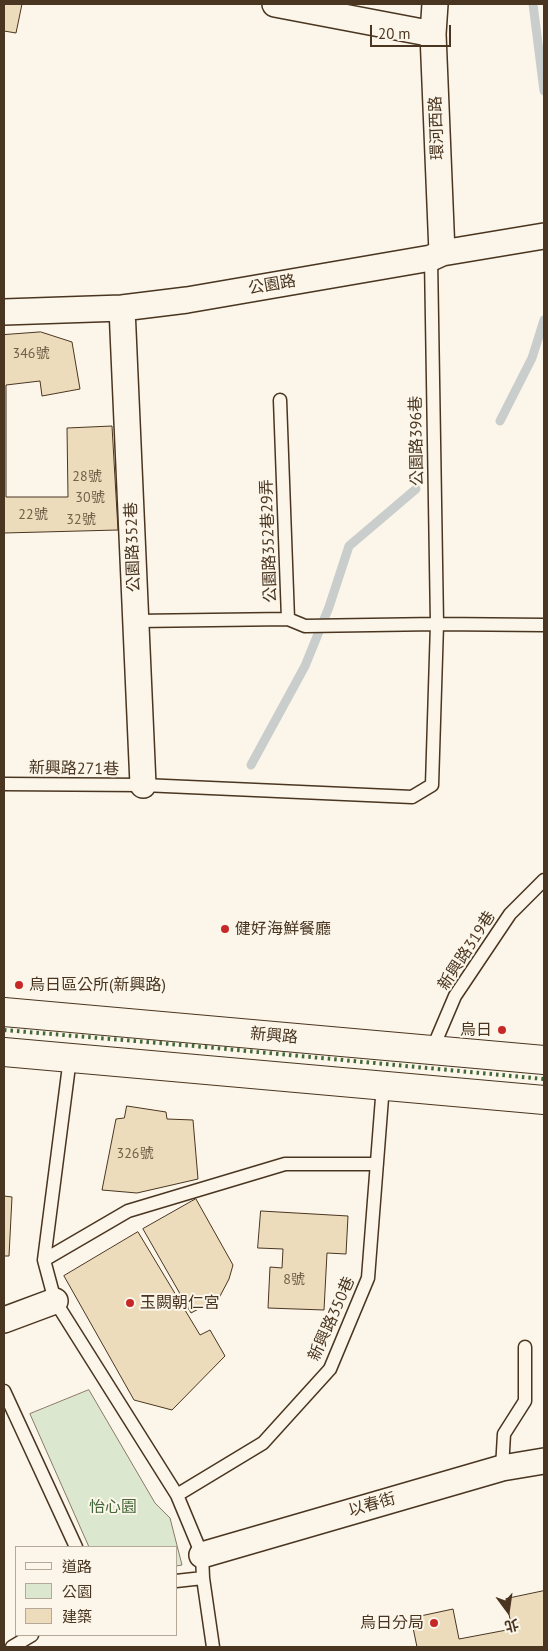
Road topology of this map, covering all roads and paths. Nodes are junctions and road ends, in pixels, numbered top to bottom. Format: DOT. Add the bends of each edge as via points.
graph roads {
  1 [pos="276,4"];
  2 [pos="435,4"];
  3 [pos="433,34"];
  4 [pos="541,237"];
  5 [pos="436,256"];
  6 [pos="122,308"];
  7 [pos="4,312"];
  8 [pos="280,400"];
  9 [pos="288,619"];
  10 [pos="136,621"];
  11 [pos="437,624"];
  12 [pos="544,625"];
  13 [pos="4,784"];
  14 [pos="143,785"];
  15 [pos="544,880"];
  16 [pos="4,1012"];
  17 [pos="432,1050"];
  18 [pos="4,1052"];
  19 [pos="70,1058"];
  20 [pos="544,1060"];
  21 [pos="383,1085"];
  22 [pos="544,1100"];
  23 [pos="376,1164"];
  24 [pos="44,1260"];
  25 [pos="55,1301"];
  26 [pos="4,1320"];
  27 [pos="525,1347"];
  28 [pos="4,1391"];
  29 [pos="544,1461"];
  30 [pos="502,1468"];
  31 [pos="177,1495"];
  32 [pos="76,1546"];
  33 [pos="202,1567"];
  34 [pos="178,1580"];
  35 [pos="30,1636"];
  36 [pos="12,1647"];
  37 [pos="213,1647"];
  1 -- 3 [label="street"];
  2 -- 3 [label="street, 環河西路"];
  3 -- 5 [label="street, 環河西路"];
  4 -- 5 [label="street, 公園路"];
  5 -- 6 [label="street, 公園路" via="186,300"];
  5 -- 11 [label="lane, 公園路396巷"];
  6 -- 7 [label="street, 公園路"];
  6 -- 10 [label="street, 公園路352巷"];
  8 -- 9 [label="lane, 公園路352巷29弄"];
  9 -- 10 [label="lane, 公園路352巷29弄"];
  9 -- 11 [label="lane" via="305,626"];
  10 -- 14 [label="street, 公園路352巷"];
  11 -- 12 [label="lane"];
  11 -- 14 [label="lane, 公園路396巷" via="432,785 412,797"];
  13 -- 14 [label="lane, 新興路271巷"];
  15 -- 17 [label="lane, 新興路319巷" via="510,914 455,996"];
  16 -- 17 [label="main road, 新興路"];
  17 -- 20 [label="main road, 新興路"];
  18 -- 19 [label="main road"];
  19 -- 21 [label="main road"];
  19 -- 24 [label="lane"];
  21 -- 22 [label="main road"];
  21 -- 23 [label="lane, 新興路350巷"];
  23 -- 24 [label="lane" via="285,1164 128,1211"];
  23 -- 31 [label="lane, 新興路350巷" via="368,1278 330,1369 263,1443"];
  24 -- 25 [label="lane"];
  25 -- 26 [label="street"];
  25 -- 31 [label="lane"];
  27 -- 30 [label="lane" via="525,1401 504,1434"];
  28 -- 32 [label="lane"];
  29 -- 30 [label="street, 以春街"];
  30 -- 33 [label="street, 以春街"];
  31 -- 33 [label="lane"];
  33 -- 34 [label="lane"];
  33 -- 37 [label="lane"];
  35 -- 36 [label="lane"];
}
